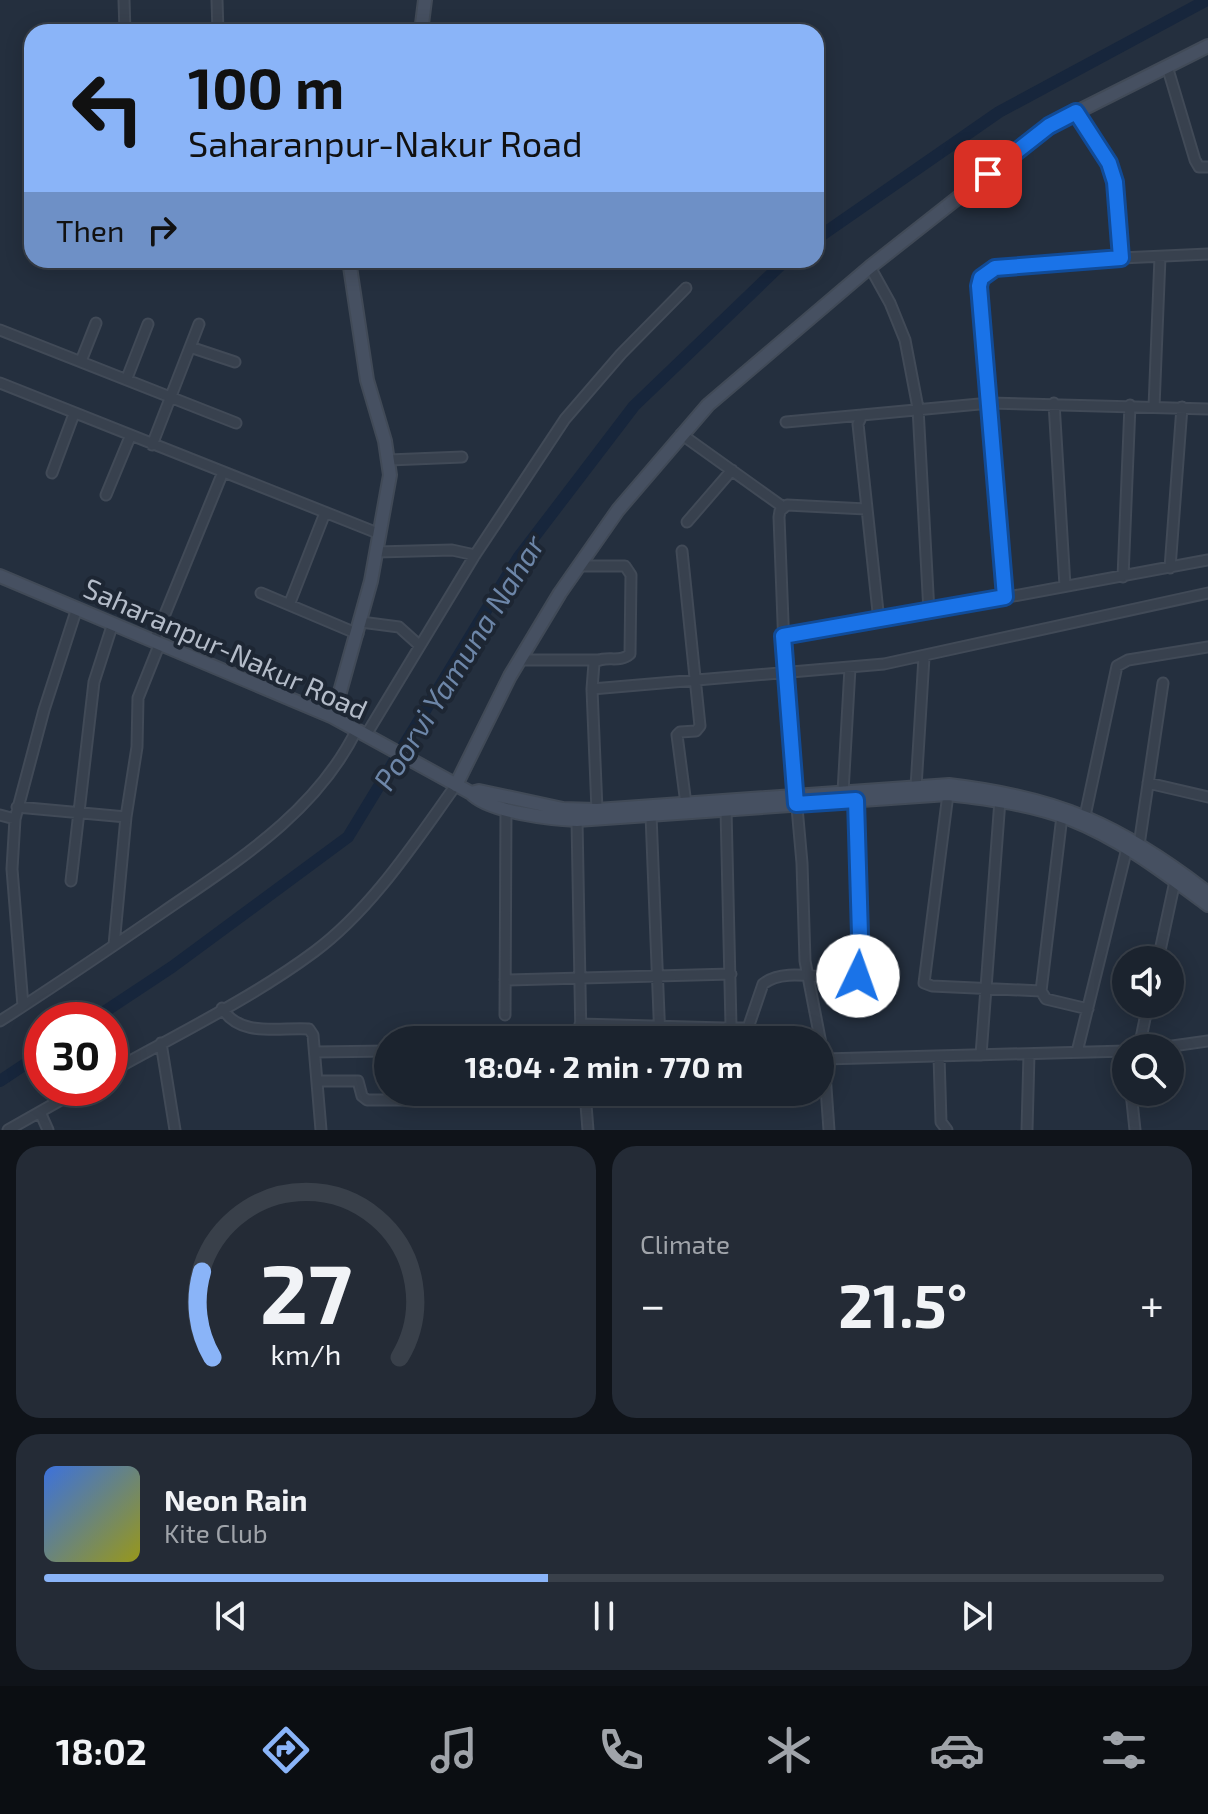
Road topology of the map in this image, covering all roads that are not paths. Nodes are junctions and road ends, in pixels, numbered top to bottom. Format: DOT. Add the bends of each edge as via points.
graph roads {
  1 [pos="124,0"];
  2 [pos="217,0"];
  3 [pos="425,0"];
  4 [pos="125,24"];
  5 [pos="218,24"];
  6 [pos="422,24"];
  7 [pos="1208,46"];
  8 [pos="1167,66"];
  9 [pos="1076,112"];
  10 [pos="1208,167"];
  11 [pos="1208,254"];
  12 [pos="1160,257"];
  13 [pos="1121,258"];
  14 [pos="870,267"];
  15 [pos="350,268"];
  16 [pos="686,288"];
  17 [pos="96,323"];
  18 [pos="148,324"];
  19 [pos="199,324"];
  20 [pos="0,330"];
  21 [pos="190,347"];
  22 [pos="81,361"];
  23 [pos="235,362"];
  24 [pos="127,378"];
  25 [pos="0,383"];
  26 [pos="171,395"];
  27 [pos="990,403"];
  28 [pos="1054,403"];
  29 [pos="1130,405"];
  30 [pos="1154,407"];
  31 [pos="1182,407"];
  32 [pos="918,408"];
  33 [pos="1208,409"];
  34 [pos="74,414"];
  35 [pos="862,415"];
  36 [pos="786,422"];
  37 [pos="236,423"];
  38 [pos="681,434"];
  39 [pos="130,437"];
  40 [pos="152,445"];
  41 [pos="462,457"];
  42 [pos="389,460"];
  43 [pos="732,470"];
  44 [pos="223,472"];
  45 [pos="52,473"];
  46 [pos="106,495"];
  47 [pos="783,507"];
  48 [pos="866,509"];
  49 [pos="325,513"];
  50 [pos="687,522"];
  51 [pos="380,534"];
  52 [pos="682,551"];
  53 [pos="377,552"];
  54 [pos="475,555"];
  55 [pos="1208,560"];
  56 [pos="579,566"];
  57 [pos="1170,568"];
  58 [pos="0,576"];
  59 [pos="1123,577"];
  60 [pos="1065,586"];
  61 [pos="261,593"];
  62 [pos="1208,593"];
  63 [pos="1005,597"];
  64 [pos="289,605"];
  65 [pos="77,608"];
  66 [pos="929,612"];
  67 [pos="879,621"];
  68 [pos="113,623"];
  69 [pos="359,628"];
  70 [pos="783,636"];
  71 [pos="157,642"];
  72 [pos="419,645"];
  73 [pos="1208,647"];
  74 [pos="924,657"];
  75 [pos="520,660"];
  76 [pos="598,660"];
  77 [pos="850,668"];
  78 [pos="785,674"];
  79 [pos="696,681"];
  80 [pos="1163,683"];
  81 [pos="592,689"];
  82 [pos="333,717"];
  83 [pos="365,735"];
  84 [pos="450,782"];
  85 [pos="1148,783"];
  86 [pos="916,787"];
  87 [pos="843,792"];
  88 [pos="471,793"];
  89 [pos="948,794"];
  90 [pos="1208,797"];
  91 [pos="796,799"];
  92 [pos="856,800"];
  93 [pos="1000,800"];
  94 [pos="686,804"];
  95 [pos="17,807"];
  96 [pos="506,808"];
  97 [pos="726,809"];
  98 [pos="597,810"];
  99 [pos="80,813"];
  100 [pos="0,815"];
  101 [pos="651,815"];
  102 [pos="1062,816"];
  103 [pos="1085,816"];
  104 [pos="126,817"];
  105 [pos="15,819"];
  106 [pos="577,820"];
  107 [pos="1133,846"];
  108 [pos="71,881"];
  109 [pos="1175,881"];
  110 [pos="1208,893"];
  111 [pos="1208,905"];
  112 [pos="114,945"];
  113 [pos="1161,946"];
  114 [pos="731,974"];
  115 [pos="807,975"];
  116 [pos="657,977"];
  117 [pos="578,978"];
  118 [pos="505,980"];
  119 [pos="986,989"];
  120 [pos="1041,991"];
  121 [pos="23,1006"];
  122 [pos="222,1008"];
  123 [pos="1088,1009"];
  124 [pos="505,1015"];
  125 [pos="0,1021"];
  126 [pos="580,1024"];
  127 [pos="659,1026"];
  128 [pos="729,1026"];
  129 [pos="747,1026"];
  130 [pos="817,1026"];
  131 [pos="1208,1041"];
  132 [pos="161,1043"];
  133 [pos="1184,1044"];
  134 [pos="374,1051"];
  135 [pos="1112,1051"];
  136 [pos="315,1052"];
  137 [pos="1077,1052"];
  138 [pos="1029,1054"];
  139 [pos="981,1055"];
  140 [pos="939,1056"];
  141 [pos="834,1059"];
  142 [pos="128,1062"];
  143 [pos="318,1081"];
  144 [pos="374,1100"];
  145 [pos="50,1106"];
  146 [pos="586,1106"];
  147 [pos="827,1106"];
  148 [pos="1132,1106"];
  149 [pos="40,1112"];
  150 [pos="8,1130"];
  151 [pos="48,1130"];
  152 [pos="175,1130"];
  153 [pos="321,1130"];
  154 [pos="588,1130"];
  155 [pos="829,1130"];
  156 [pos="947,1130"];
  157 [pos="1027,1130"];
  158 [pos="1135,1130"];
  1 -- 4 [label="street"];
  2 -- 5 [label="street"];
  3 -- 6 [label="main road"];
  7 -- 8 [label="main road"];
  8 -- 9 [label="main road"];
  8 -- 10 [label="street" via="1195,160 1199,167"];
  9 -- 13 [label="street" via="1109,163 1115,182"];
  9 -- 14 [label="main road" via="1049,126"];
  11 -- 12 [label="street"];
  12 -- 13 [label="street"];
  12 -- 30 [label="street"];
  13 -- 27 [label="street" via="995,268 981,278"];
  14 -- 32 [label="street" via="905,340"];
  14 -- 38 [label="main road" via="740,376"];
  15 -- 42 [label="main road" via="367,380"];
  16 -- 54 [label="street" via="565,419"];
  17 -- 22 [label="street"];
  18 -- 24 [label="street"];
  19 -- 21 [label="street"];
  20 -- 22 [label="street"];
  21 -- 23 [label="street"];
  21 -- 26 [label="street"];
  22 -- 24 [label="street"];
  24 -- 26 [label="street"];
  25 -- 34 [label="street"];
  26 -- 37 [label="street"];
  26 -- 40 [label="street"];
  27 -- 28 [label="street"];
  27 -- 32 [label="street"];
  27 -- 63 [label="street"];
  28 -- 29 [label="street"];
  28 -- 60 [label="street"];
  29 -- 30 [label="street"];
  29 -- 59 [label="street"];
  30 -- 31 [label="street"];
  31 -- 33 [label="street"];
  31 -- 57 [label="street"];
  32 -- 35 [label="street"];
  32 -- 66 [label="street"];
  34 -- 39 [label="street"];
  34 -- 45 [label="street"];
  35 -- 36 [label="street"];
  35 -- 48 [label="street" via="858,424"];
  38 -- 43 [label="street"];
  38 -- 56 [label="main road"];
  39 -- 40 [label="street"];
  39 -- 46 [label="street"];
  40 -- 44 [label="street"];
  41 -- 42 [label="street"];
  42 -- 51 [label="main road"];
  43 -- 47 [label="street"];
  43 -- 50 [label="street"];
  44 -- 49 [label="street"];
  44 -- 71 [label="street"];
  47 -- 48 [label="street"];
  47 -- 70 [label="street"];
  48 -- 67 [label="street"];
  49 -- 51 [label="street"];
  49 -- 64 [label="street"];
  51 -- 53 [label="main road"];
  52 -- 79 [label="street"];
  53 -- 54 [label="street" via="452,550"];
  53 -- 69 [label="main road"];
  54 -- 72 [label="street"];
  55 -- 57 [label="street"];
  56 -- 75 [label="main road"];
  56 -- 76 [label="street" via="620,565 631,575 630,654"];
  57 -- 59 [label="street"];
  58 -- 65 [label="main road, Saharanpur-Nakur Road"];
  59 -- 60 [label="street"];
  60 -- 63 [label="street"];
  61 -- 64 [label="street"];
  62 -- 74 [label="street"];
  63 -- 66 [label="street"];
  64 -- 69 [label="street"];
  65 -- 68 [label="main road, Saharanpur-Nakur Road"];
  65 -- 95 [label="street"];
  66 -- 67 [label="street"];
  67 -- 70 [label="street"];
  68 -- 71 [label="main road, Saharanpur-Nakur Road"];
  68 -- 99 [label="street" via="94,682"];
  69 -- 72 [label="street" via="399,627"];
  69 -- 82 [label="main road"];
  70 -- 78 [label="street"];
  71 -- 82 [label="main road, Saharanpur-Nakur Road"];
  71 -- 104 [label="street" via="138,698"];
  72 -- 83 [label="street"];
  73 -- 103 [label="street" via="1117,666"];
  74 -- 77 [label="street"];
  74 -- 86 [label="street"];
  75 -- 76 [label="street"];
  75 -- 84 [label="main road"];
  76 -- 81 [label="street"];
  77 -- 78 [label="street"];
  77 -- 87 [label="street"];
  78 -- 79 [label="street"];
  78 -- 91 [label="street"];
  79 -- 81 [label="street"];
  79 -- 94 [label="street" via="700,726 677,735"];
  80 -- 85 [label="street"];
  81 -- 98 [label="street"];
  82 -- 83 [label="main road, Saharanpur-Nakur Road"];
  83 -- 84 [label="main road, Saharanpur-Nakur Road"];
  83 -- 112 [label="street" via="274,833"];
  84 -- 88 [label="main road, Saharanpur-Nakur Road"];
  84 -- 122 [label="street" via="382,882 340,929 315,951"];
  85 -- 90 [label="street"];
  85 -- 107 [label="street"];
  86 -- 87 [label="main road, Saharanpur-Nakur Road"];
  86 -- 103 [label="main road, Saharanpur-Nakur Road" via="1002,791"];
  87 -- 91 [label="main road, Saharanpur-Nakur Road"];
  88 -- 96 [label="main road, Saharanpur-Nakur Road"];
  88 -- 98 [label="main road, Saharanpur-Nakur Road"];
  89 -- 92 [label="main road, Saharanpur-Nakur Road"];
  89 -- 93 [label="main road, Saharanpur-Nakur Road"];
  89 -- 119 [label="street" via="924,983"];
  91 -- 92 [label="main road, Saharanpur-Nakur Road"];
  91 -- 94 [label="main road, Saharanpur-Nakur Road"];
  91 -- 97 [label="main road, Saharanpur-Nakur Road"];
  91 -- 115 [label="street"];
  92 -- 115 [label="street" via="860,975"];
  93 -- 102 [label="main road, Saharanpur-Nakur Road"];
  93 -- 119 [label="street"];
  94 -- 98 [label="main road, Saharanpur-Nakur Road"];
  95 -- 99 [label="street"];
  95 -- 105 [label="street"];
  96 -- 106 [label="main road, Saharanpur-Nakur Road"];
  96 -- 118 [label="street"];
  97 -- 101 [label="main road, Saharanpur-Nakur Road"];
  97 -- 114 [label="street"];
  99 -- 104 [label="street"];
  99 -- 108 [label="street"];
  100 -- 105 [label="street"];
  101 -- 106 [label="main road, Saharanpur-Nakur Road"];
  101 -- 116 [label="street"];
  102 -- 107 [label="main road, Saharanpur-Nakur Road"];
  102 -- 120 [label="street"];
  103 -- 107 [label="main road, Saharanpur-Nakur Road"];
  104 -- 112 [label="street"];
  105 -- 121 [label="street" via="12,869"];
  106 -- 117 [label="street"];
  107 -- 109 [label="main road, Saharanpur-Nakur Road"];
  107 -- 110 [label="main road, Saharanpur-Nakur Road" via="1171,864"];
  107 -- 123 [label="street"];
  109 -- 111 [label="main road, Saharanpur-Nakur Road"];
  109 -- 113 [label="street"];
  112 -- 121 [label="street"];
  114 -- 116 [label="street"];
  114 -- 128 [label="street"];
  115 -- 129 [label="street" via="765,982"];
  115 -- 130 [label="street"];
  116 -- 117 [label="street"];
  116 -- 127 [label="street"];
  117 -- 118 [label="street"];
  117 -- 126 [label="street"];
  118 -- 124 [label="street"];
  119 -- 120 [label="street"];
  119 -- 139 [label="street"];
  120 -- 123 [label="street" via="1046,999"];
  121 -- 125 [label="street"];
  122 -- 132 [label="street"];
  122 -- 136 [label="street" via="241,1027 309,1029"];
  123 -- 137 [label="street"];
  126 -- 127 [label="street"];
  131 -- 133 [label="street"];
  132 -- 142 [label="street"];
  132 -- 152 [label="street"];
  134 -- 136 [label="street"];
  135 -- 137 [label="street"];
  136 -- 143 [label="street"];
  137 -- 138 [label="street"];
  138 -- 139 [label="street"];
  138 -- 157 [label="street"];
  139 -- 140 [label="street"];
  140 -- 141 [label="street"];
  140 -- 156 [label="street" via="941,1122"];
  143 -- 144 [label="street" via="358,1081 362,1096"];
  143 -- 153 [label="street"];
  145 -- 149 [label="street"];
  146 -- 154 [label="street"];
  147 -- 155 [label="street"];
  148 -- 158 [label="street"];
  149 -- 150 [label="street"];
  149 -- 151 [label="street"];
}
